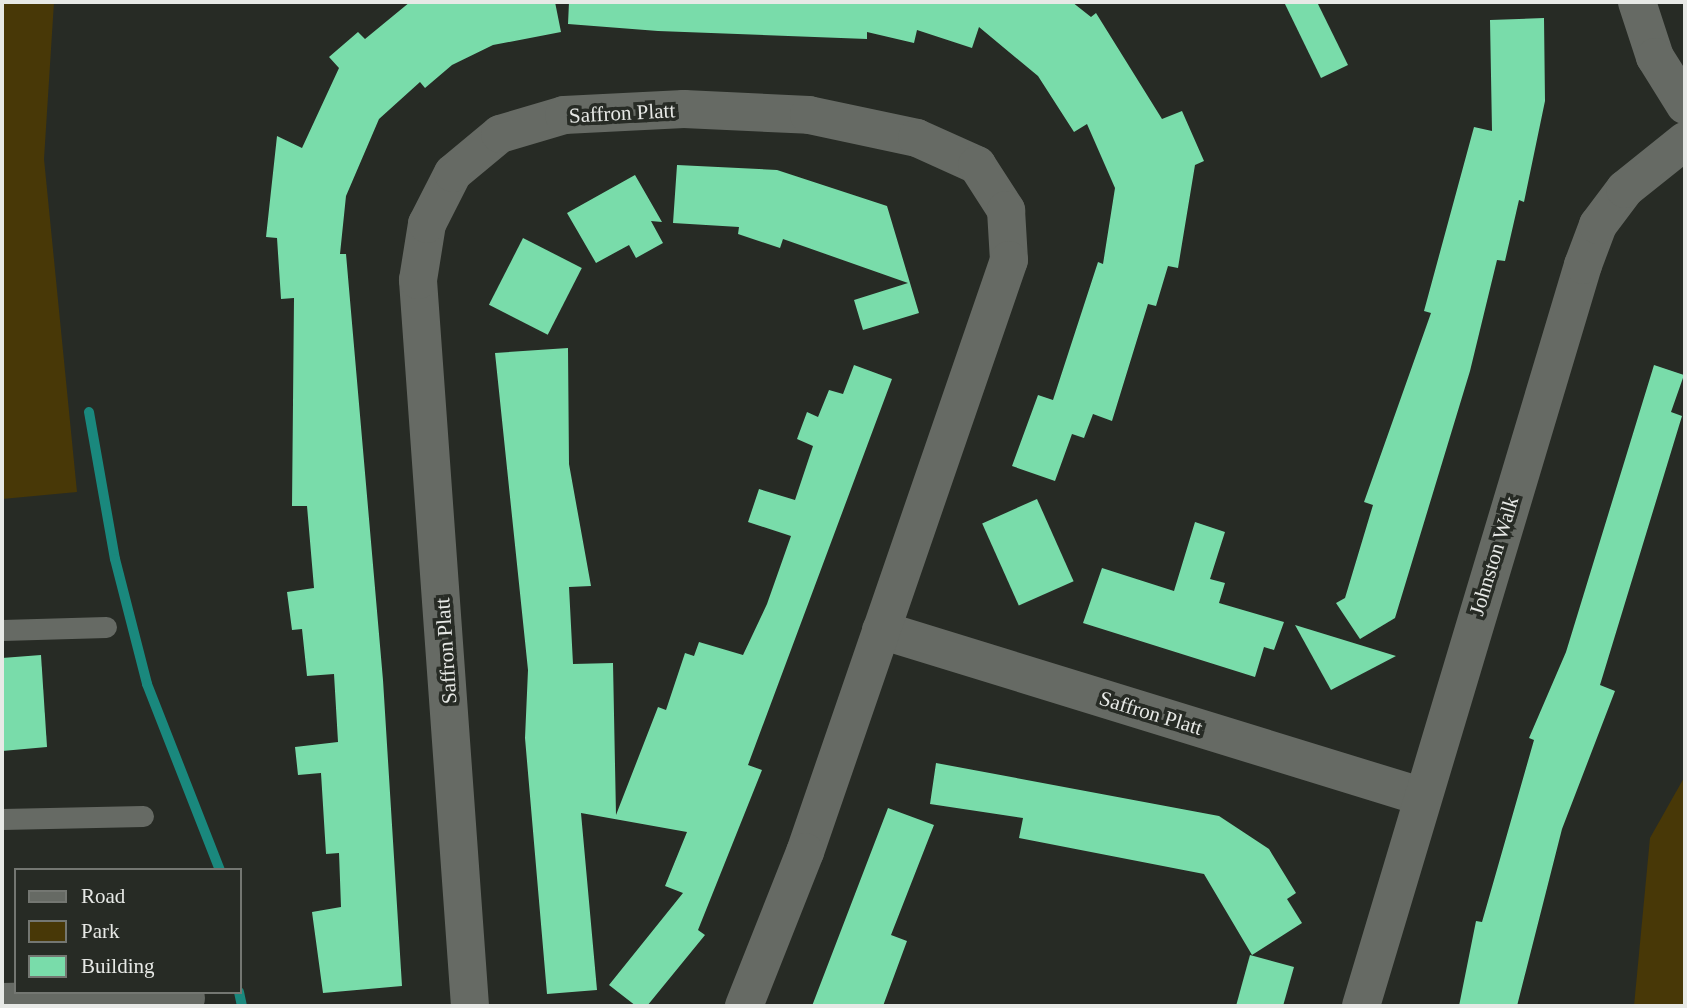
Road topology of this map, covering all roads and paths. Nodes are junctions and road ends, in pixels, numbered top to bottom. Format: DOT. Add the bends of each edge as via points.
graph roads {
  1 [pos="1637,2"];
  2 [pos="1685,105"];
  3 [pos="1685,141"];
  4 [pos="106,627"];
  5 [pos="2,630"];
  6 [pos="881,630"];
  7 [pos="1420,796"];
  8 [pos="143,816"];
  9 [pos="2,819"];
  10 [pos="186,1002"];
  11 [pos="17,1004"];
  12 [pos="470,1006"];
  13 [pos="744,1006"];
  14 [pos="1361,1006"];
  1 -- 2 [label="street" via="1655,57"];
  3 -- 7 [label="street, Johnston Walk" via="1625,189 1598,225"];
  4 -- 5 [label="lane"];
  6 -- 7 [label="street, Saffron Platt"];
  6 -- 12 [label="street, Saffron Platt" via="1009,260 1006,211 977,164 917,138 809,115 684,109 564,115 500,134 453,173 427,224 418,280"];
  6 -- 13 [label="street, Saffron Platt"];
  7 -- 14 [label="street, Johnston Walk"];
  8 -- 9 [label="lane"];
  10 -- 11 [label="street"];
}
